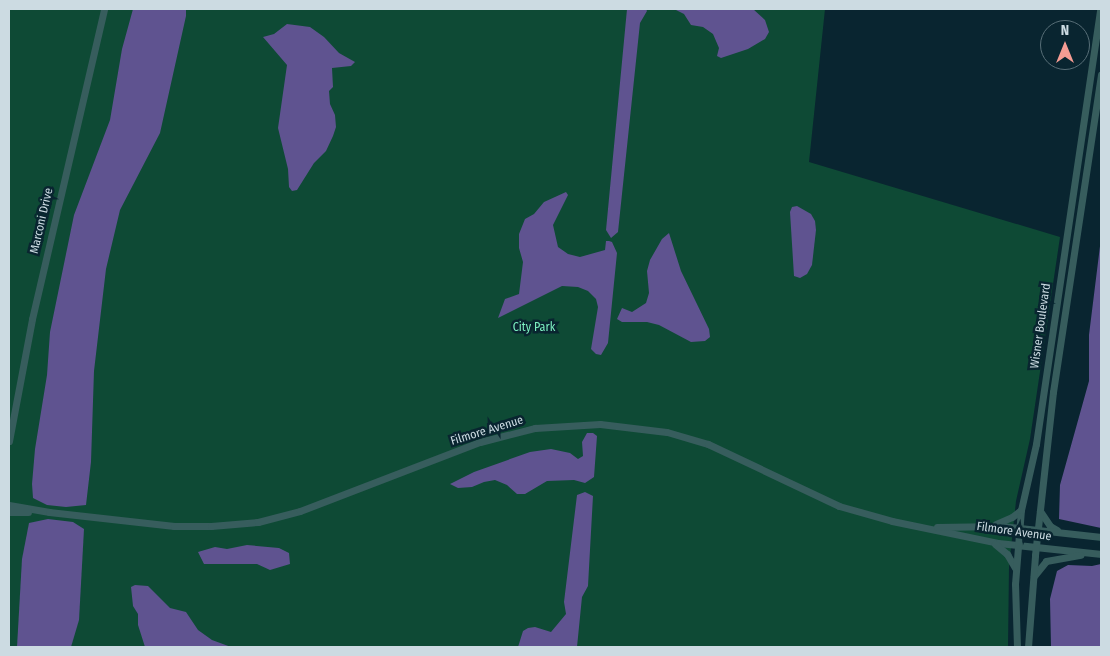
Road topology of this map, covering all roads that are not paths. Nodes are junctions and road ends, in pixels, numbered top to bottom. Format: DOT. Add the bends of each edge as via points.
graph roads {
  1 [pos="104,9"];
  2 [pos="1100,9"];
  3 [pos="1101,75"];
  4 [pos="9,441"];
  5 [pos="9,505"];
  6 [pos="1040,509"];
  7 [pos="1021,510"];
  8 [pos="9,512"];
  9 [pos="49,512"];
  10 [pos="924,527"];
  11 [pos="991,527"];
  12 [pos="1019,528"];
  13 [pos="1038,529"];
  14 [pos="1060,532"];
  15 [pos="1101,537"];
  16 [pos="993,542"];
  17 [pos="1018,545"];
  18 [pos="1036,547"];
  19 [pos="1091,553"];
  20 [pos="1101,554"];
  21 [pos="1016,570"];
  22 [pos="1033,576"];
  23 [pos="1017,647"];
  24 [pos="1028,647"];
  1 -- 4 [label="street, Marconi Drive" via="32,319"];
  2 -- 7 [label="street, Wisner Boulevard" via="1036,444"];
  3 -- 6 [label="street, Wisner Boulevard" via="1053,392"];
  5 -- 9 [label="street, Filmore Avenue"];
  6 -- 13 [label="street, Wisner Boulevard"];
  6 -- 14 [label="street" via="1050,526"];
  7 -- 11 [label="street"];
  7 -- 12 [label="street, Wisner Boulevard"];
  8 -- 9 [label="street, Filmore Avenue"];
  9 -- 10 [label="street, Filmore Avenue" via="174,526 258,522 308,508 499,437 562,425 600,424 644,428 687,438 734,455 839,506"];
  10 -- 11 [label="street, Filmore Avenue"];
  10 -- 16 [label="street, Filmore Avenue"];
  11 -- 12 [label="street, Filmore Avenue"];
  12 -- 13 [label="street, Filmore Avenue"];
  12 -- 17 [label="street, Wisner Boulevard"];
  13 -- 14 [label="street, Filmore Avenue"];
  13 -- 18 [label="street, Wisner Boulevard"];
  14 -- 15 [label="street, Filmore Avenue"];
  16 -- 17 [label="street, Filmore Avenue"];
  16 -- 21 [label="street" via="1007,554"];
  17 -- 18 [label="street, Filmore Avenue"];
  17 -- 21 [label="street, Wisner Boulevard"];
  18 -- 19 [label="street, Filmore Avenue"];
  18 -- 22 [label="street, Wisner Boulevard"];
  19 -- 20 [label="street, Filmore Avenue"];
  19 -- 22 [label="street" via="1046,561"];
  21 -- 23 [label="street, Wisner Boulevard"];
  22 -- 24 [label="street, Wisner Boulevard"];
}
